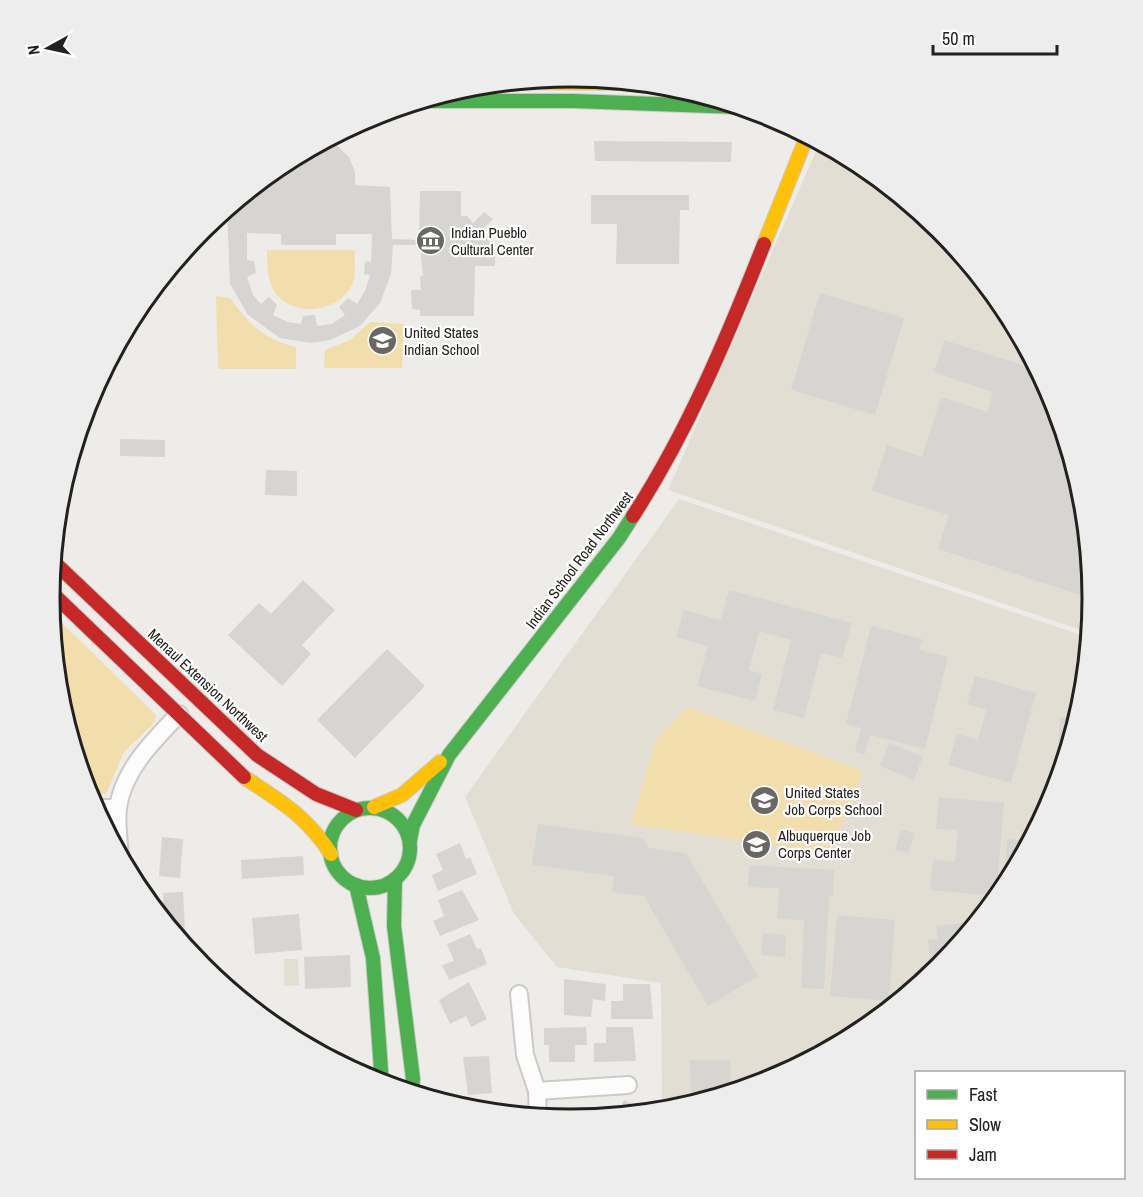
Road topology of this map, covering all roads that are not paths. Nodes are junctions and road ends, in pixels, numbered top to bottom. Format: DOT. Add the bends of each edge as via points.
graph roads {
  1 [pos="453,101"];
  2 [pos="707,105"];
  3 [pos="804,143"];
  4 [pos="61,569"];
  5 [pos="60,601"];
  6 [pos="179,714"];
  7 [pos="449,755"];
  8 [pos="374,807"];
  9 [pos="105,808"];
  10 [pos="117,808"];
  11 [pos="356,810"];
  12 [pos="119,835"];
  13 [pos="410,840"];
  14 [pos="331,854"];
  15 [pos="395,879"];
  16 [pos="356,885"];
  17 [pos="519,994"];
  18 [pos="381,1073"];
  19 [pos="413,1085"];
  20 [pos="628,1085"];
  21 [pos="537,1091"];
  22 [pos="538,1109"];
  1 -- 2 [label="main road"];
  3 -- 7 [label="main road, Indian School Road Northwest" via="706,386 645,501"];
  4 -- 11 [label="main road, Menaul Extension Northwest" via="257,755 312,791"];
  5 -- 6 [label="main road"];
  6 -- 10 [label="street" via="144,752 125,783"];
  6 -- 14 [label="main road" via="244,777 300,814"];
  7 -- 8 [label="main road, Indian School Road Northwest" via="402,795"];
  7 -- 13 [label="main road, Indian School Road Northwest" via="413,825"];
  8 -- 11 [label="main road"];
  8 -- 13 [label="main road" via="398,818"];
  9 -- 10 [label="street"];
  10 -- 12 [label="street"];
  11 -- 14 [label="main road" via="336,827"];
  13 -- 15 [label="main road" via="408,862"];
  14 -- 16 [label="main road" via="341,875"];
  15 -- 16 [label="main road" via="376,887"];
  15 -- 19 [label="main road" via="394,926"];
  16 -- 18 [label="main road" via="372,943"];
  17 -- 21 [label="street" via="525,1055"];
  20 -- 21 [label="street"];
  21 -- 22 [label="street"];
}
